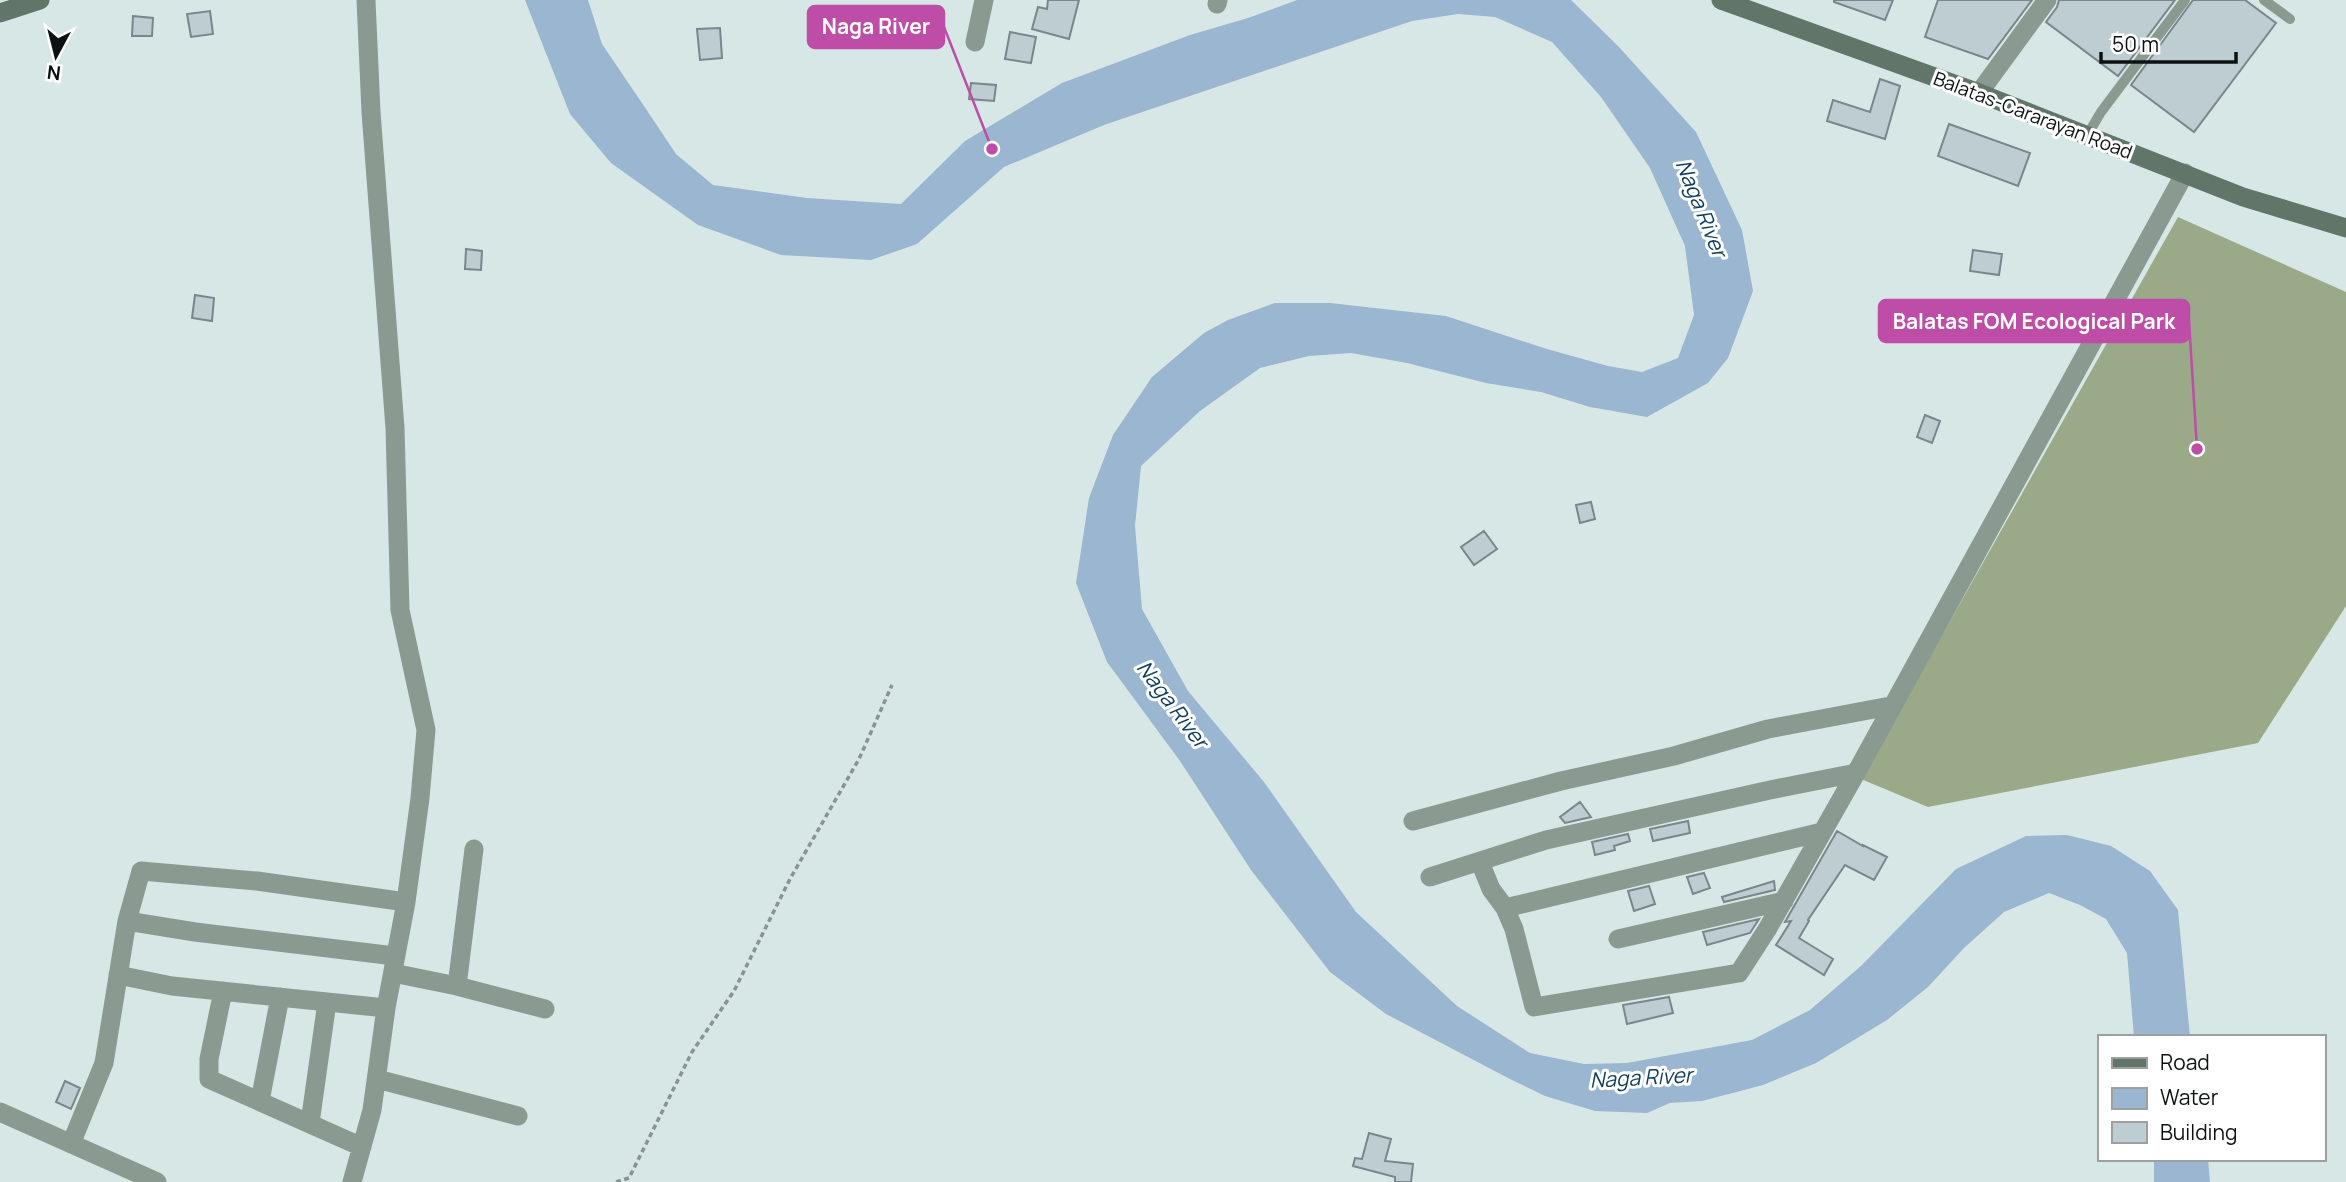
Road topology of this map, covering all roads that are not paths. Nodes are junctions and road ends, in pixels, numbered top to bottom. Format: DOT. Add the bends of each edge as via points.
graph roads {
  1 [pos="40,0"];
  2 [pos="366,0"];
  3 [pos="984,0"];
  4 [pos="1721,0"];
  5 [pos="2046,0"];
  6 [pos="2185,0"];
  7 [pos="2264,0"];
  8 [pos="0,13"];
  9 [pos="2290,19"];
  10 [pos="975,42"];
  11 [pos="1979,93"];
  12 [pos="2088,134"];
  13 [pos="2185,173"];
  14 [pos="2346,228"];
  15 [pos="1891,706"];
  16 [pos="1856,773"];
  17 [pos="1413,821"];
  18 [pos="1822,832"];
  19 [pos="474,849"];
  20 [pos="1480,862"];
  21 [pos="1430,877"];
  22 [pos="1784,901"];
  23 [pos="406,902"];
  24 [pos="1505,908"];
  25 [pos="127,921"];
  26 [pos="1618,939"];
  27 [pos="394,965"];
  28 [pos="118,975"];
  29 [pos="457,986"];
  30 [pos="223,991"];
  31 [pos="280,997"];
  32 [pos="327,1002"];
  33 [pos="386,1008"];
  34 [pos="545,1009"];
  35 [pos="377,1079"];
  36 [pos="260,1101"];
  37 [pos="0,1112"];
  38 [pos="518,1116"];
  39 [pos="310,1124"];
  40 [pos="71,1144"];
  41 [pos="362,1147"];
  42 [pos="157,1182"];
  43 [pos="352,1182"];
  1 -- 8 [label="main road"];
  2 -- 23 [label="street" via="395,428 400,610 426,730"];
  3 -- 10 [label="street"];
  4 -- 11 [label="main road, Balatas-Cararayan Road"];
  5 -- 11 [label="street"];
  6 -- 12 [label="lane"];
  7 -- 9 [label="lane"];
  11 -- 12 [label="main road, Balatas-Cararayan Road"];
  12 -- 13 [label="main road, Balatas-Cararayan Road"];
  13 -- 14 [label="main road, Balatas-Cararayan Road" via="2243,197"];
  13 -- 15 [label="street"];
  15 -- 16 [label="street"];
  15 -- 17 [label="street" via="1768,729"];
  16 -- 18 [label="street"];
  16 -- 20 [label="street" via="1634,819"];
  18 -- 22 [label="street"];
  18 -- 24 [label="street"];
  19 -- 29 [label="street"];
  20 -- 21 [label="street"];
  20 -- 24 [label="street"];
  22 -- 24 [label="street" via="1738,973 1534,1007"];
  22 -- 26 [label="street"];
  23 -- 25 [label="street" via="257,881 141,871"];
  23 -- 27 [label="street"];
  25 -- 27 [label="street"];
  25 -- 28 [label="street"];
  27 -- 29 [label="street"];
  27 -- 33 [label="street"];
  28 -- 30 [label="street"];
  28 -- 40 [label="street" via="104,1063"];
  29 -- 34 [label="street"];
  30 -- 31 [label="street"];
  30 -- 36 [label="street" via="209,1079"];
  31 -- 32 [label="street"];
  31 -- 36 [label="street"];
  32 -- 33 [label="street"];
  32 -- 39 [label="street"];
  33 -- 35 [label="street"];
  35 -- 38 [label="street"];
  35 -- 41 [label="street"];
  36 -- 39 [label="street"];
  37 -- 40 [label="street"];
  39 -- 41 [label="street"];
  40 -- 42 [label="street"];
  41 -- 43 [label="street"];
}
